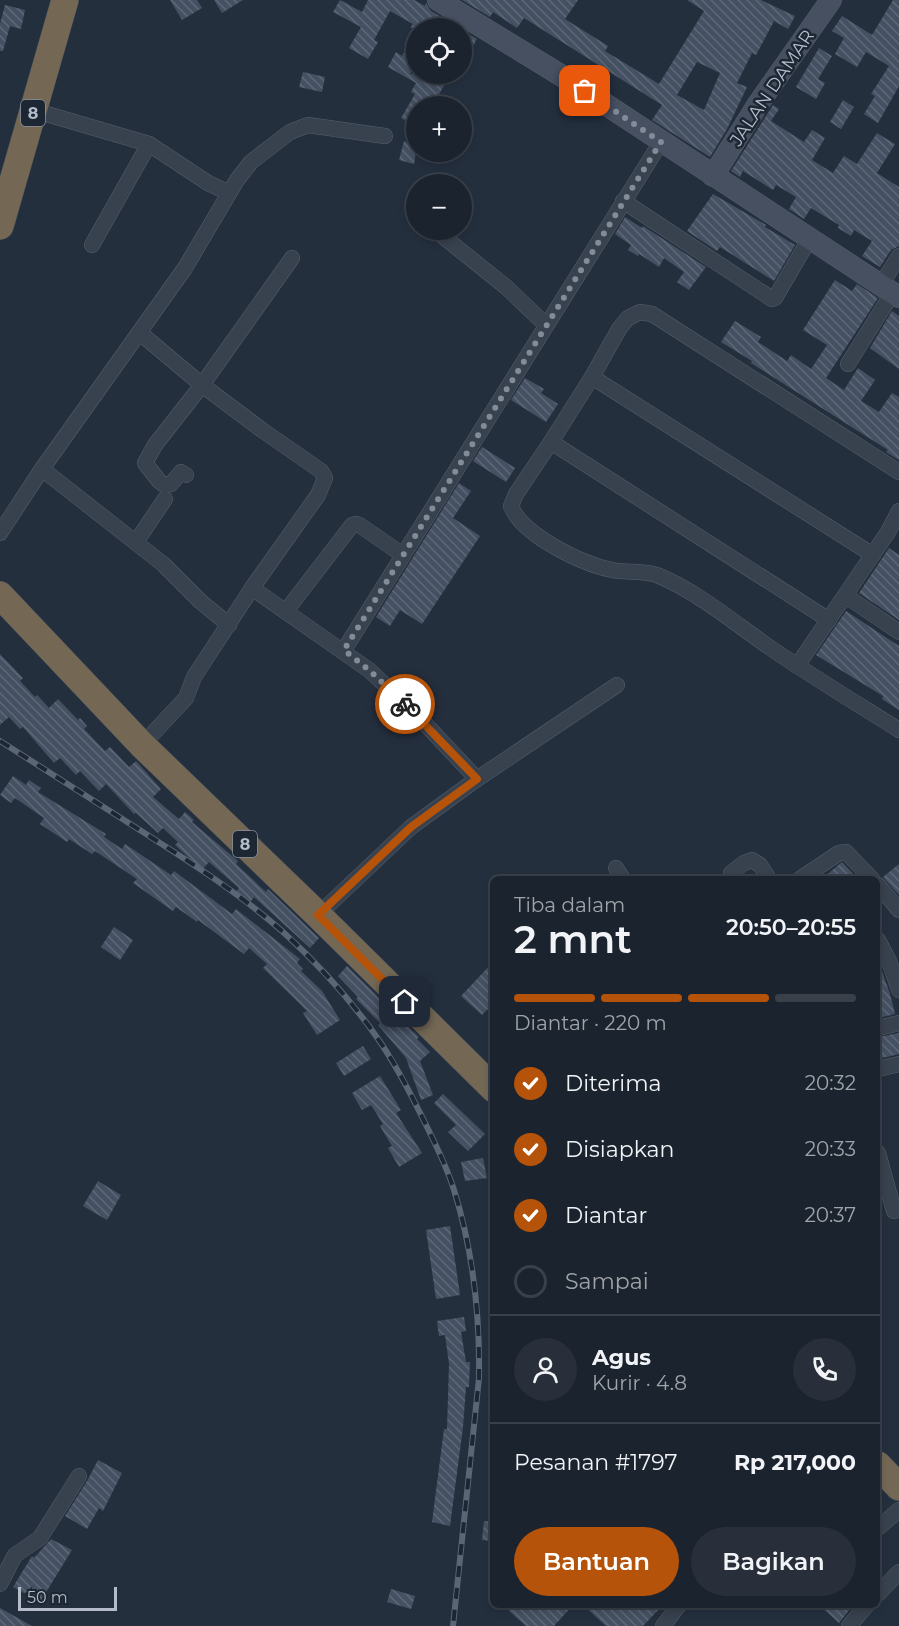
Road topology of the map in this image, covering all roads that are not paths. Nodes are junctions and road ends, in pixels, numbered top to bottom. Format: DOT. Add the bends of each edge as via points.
graph roads {
  1 [pos="46,0"];
  2 [pos="65,0"];
  3 [pos="831,0"];
  4 [pos="444,2"];
  5 [pos="33,110"];
  6 [pos="385,136"];
  7 [pos="661,142"];
  8 [pos="149,144"];
  9 [pos="0,164"];
  10 [pos="713,176"];
  11 [pos="229,193"];
  12 [pos="623,201"];
  13 [pos="0,226"];
  14 [pos="810,238"];
  15 [pos="447,240"];
  16 [pos="92,245"];
  17 [pos="899,256"];
  18 [pos="292,258"];
  19 [pos="891,291"];
  20 [pos="546,325"];
  21 [pos="140,333"];
  22 [pos="848,363"];
  23 [pos="592,377"];
  24 [pos="202,385"];
  25 [pos="551,442"];
  26 [pos="42,469"];
  27 [pos="899,472"];
  28 [pos="186,475"];
  29 [pos="165,499"];
  30 [pos="899,511"];
  31 [pos="0,533"];
  32 [pos="894,536"];
  33 [pos="136,542"];
  34 [pos="403,555"];
  35 [pos="873,555"];
  36 [pos="252,588"];
  37 [pos="0,595"];
  38 [pos="846,596"];
  39 [pos="286,611"];
  40 [pos="829,620"];
  41 [pos="229,625"];
  42 [pos="899,632"];
  43 [pos="344,650"];
  44 [pos="797,666"];
  45 [pos="617,685"];
  46 [pos="899,730"];
  47 [pos="142,745"];
  48 [pos="477,779"];
  49 [pos="731,873"];
  50 [pos="767,876"];
  51 [pos="805,876"];
  52 [pos="869,876"];
  53 [pos="880,887"];
  54 [pos="899,910"];
  55 [pos="318,915"];
  56 [pos="883,962"];
  57 [pos="899,990"];
  58 [pos="899,1023"];
  59 [pos="880,1028"];
  60 [pos="899,1064"];
  61 [pos="880,1069"];
  62 [pos="490,1083"];
  63 [pos="880,1160"];
  64 [pos="894,1211"];
  65 [pos="880,1467"];
  66 [pos="79,1476"];
  67 [pos="899,1487"];
  68 [pos="899,1510"];
  69 [pos="880,1526"];
  70 [pos="899,1572"];
  71 [pos="0,1584"];
  72 [pos="880,1592"];
  73 [pos="677,1608"];
  74 [pos="864,1608"];
  75 [pos="663,1626"];
  76 [pos="849,1626"];
  1 -- 9 [label="highway, 8"];
  2 -- 5 [label="highway, 8"];
  3 -- 10 [label="street, JALAN DAMAR"];
  4 -- 7 [label="street"];
  5 -- 8 [label="street"];
  5 -- 13 [label="highway, 8"];
  6 -- 11 [label="street" via="308,125 290,132 251,162"];
  7 -- 10 [label="street"];
  7 -- 12 [label="street"];
  8 -- 11 [label="street"];
  8 -- 16 [label="street"];
  10 -- 14 [label="street"];
  11 -- 21 [label="street" via="185,268"];
  12 -- 14 [label="street" via="772,299"];
  12 -- 20 [label="street"];
  14 -- 19 [label="street"];
  15 -- 20 [label="street"];
  17 -- 19 [label="street"];
  18 -- 24 [label="street"];
  19 -- 22 [label="street"];
  20 -- 34 [label="street"];
  21 -- 24 [label="street"];
  21 -- 26 [label="street"];
  23 -- 25 [label="street"];
  23 -- 27 [label="street" via="628,318 640,312 652,314"];
  23 -- 35 [label="street"];
  24 -- 28 [label="street" via="145,463 164,485 171,484 181,472"];
  24 -- 36 [label="street" via="321,471 325,478 318,495"];
  25 -- 40 [label="street"];
  25 -- 44 [label="street" via="512,501 514,513 526,527 593,565 654,574 687,588"];
  26 -- 31 [label="street"];
  26 -- 33 [label="street"];
  29 -- 33 [label="street"];
  30 -- 32 [label="street"];
  32 -- 35 [label="street"];
  33 -- 41 [label="street"];
  34 -- 39 [label="street" via="361,526 352,525"];
  34 -- 43 [label="street"];
  35 -- 38 [label="street"];
  36 -- 39 [label="street"];
  36 -- 41 [label="street"];
  37 -- 47 [label="highway, 8"];
  38 -- 40 [label="street"];
  38 -- 42 [label="street"];
  39 -- 43 [label="street"];
  40 -- 44 [label="street"];
  41 -- 47 [label="street" via="194,677 186,698"];
  43 -- 48 [label="street" via="416,714"];
  44 -- 46 [label="street"];
  45 -- 48 [label="street"];
  47 -- 55 [label="highway, 8"];
  48 -- 55 [label="street" via="411,827"];
  49 -- 50 [label="street" via="752,860"];
  51 -- 52 [label="street" via="844,852"];
  53 -- 54 [label="street"];
  55 -- 62 [label="highway, 8"];
  56 -- 57 [label="street"];
  58 -- 59 [label="street"];
  60 -- 61 [label="street"];
  63 -- 64 [label="street"];
  65 -- 67 [label="highway"];
  66 -- 71 [label="street" via="39,1538 15,1555"];
  68 -- 69 [label="street"];
  70 -- 72 [label="street"];
  73 -- 75 [label="street"];
  74 -- 76 [label="street"];
}
